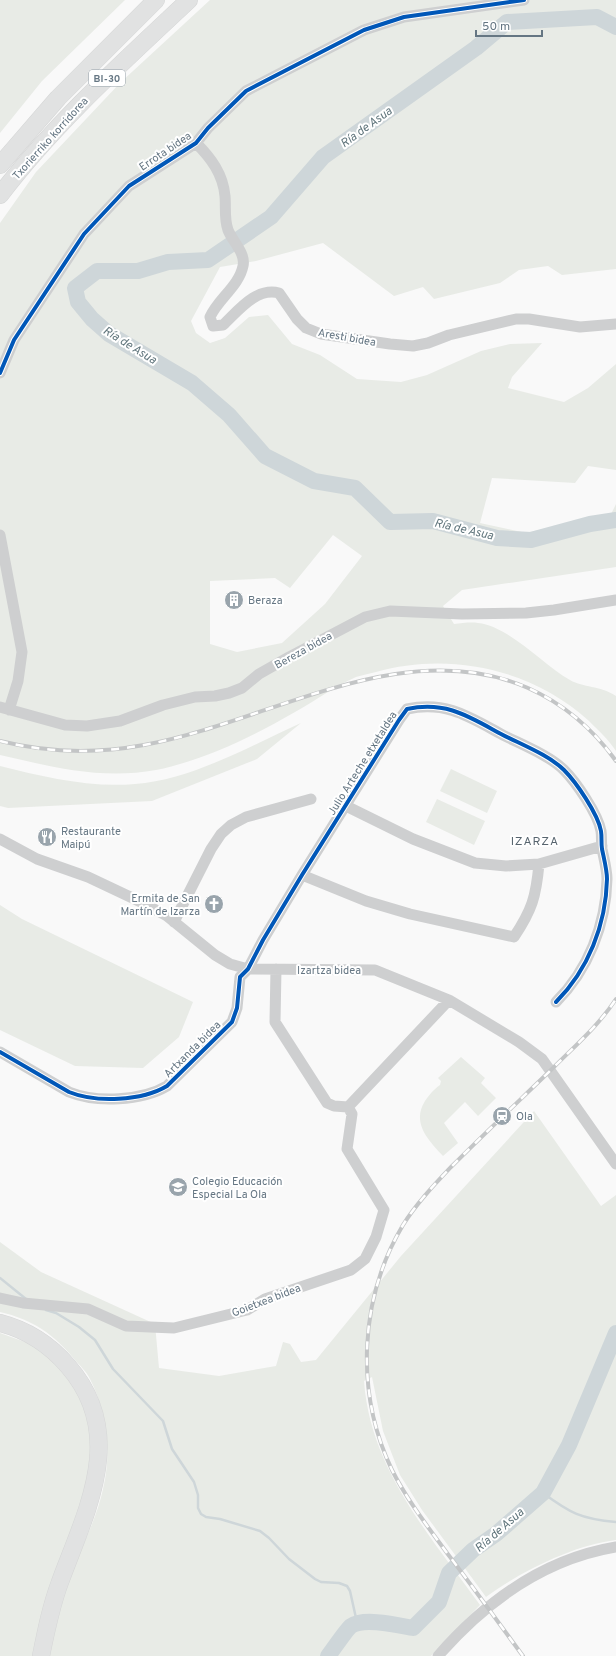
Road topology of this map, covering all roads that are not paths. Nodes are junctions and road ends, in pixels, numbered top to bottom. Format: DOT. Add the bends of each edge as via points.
graph roads {
  1 [pos="156,0"];
  2 [pos="189,0"];
  3 [pos="524,0"];
  4 [pos="196,143"];
  5 [pos="0,165"];
  6 [pos="0,195"];
  7 [pos="616,324"];
  8 [pos="0,373"];
  9 [pos="0,535"];
  10 [pos="616,600"];
  11 [pos="4,708"];
  12 [pos="312,799"];
  13 [pos="346,806"];
  14 [pos="0,839"];
  15 [pos="602,846"];
  16 [pos="539,864"];
  17 [pos="302,875"];
  18 [pos="174,922"];
  19 [pos="248,969"];
  20 [pos="276,969"];
  21 [pos="449,1000"];
  22 [pos="556,1002"];
  23 [pos="0,1052"];
  24 [pos="348,1107"];
  25 [pos="616,1164"];
  26 [pos="0,1298"];
  27 [pos="0,1323"];
  28 [pos="616,1547"];
  29 [pos="42,1656"];
  30 [pos="438,1656"];
  1 -- 5 [label="highway, Txorierriko korridorea" via="85,70"];
  2 -- 6 [label="highway, Txorierriko korridorea / BI-30" via="84,99"];
  3 -- 4 [label="street, Errota bidea" via="404,17 364,30 246,91"];
  4 -- 7 [label="street, Aresti bidea" via="220,174 225,195 227,228 241,254 243,265 238,278 210,317 213,326 223,325 251,298 271,291 279,293 296,320 306,328 321,334 390,344 413,346 516,319 580,326"];
  4 -- 8 [label="street, Errota bidea" via="129,186 84,234 14,340"];
  9 -- 11 [label="street" via="22,652 18,680"];
  10 -- 11 [label="street, Bereza bidea" via="526,613 390,611 365,617 289,657 229,694 189,698 120,721 87,726 65,725"];
  12 -- 18 [label="street" via="246,817 231,825 211,849"];
  13 -- 15 [label="street, Julio Arteche etxetaldea" via="407,709 440,707 463,714 563,769 587,799 601,830"];
  13 -- 16 [label="street, Julio Arteche etxetaldea" via="413,839 475,863 506,866"];
  13 -- 17 [label="street, Julio Arteche etxetaldea"];
  14 -- 18 [label="street, Izartza bidea" via="37,858 111,887"];
  15 -- 16 [label="street, Julio Arteche etxetaldea"];
  15 -- 22 [label="street, Julio Arteche etxetaldea" via="607,878 603,914 589,956 568,990"];
  16 -- 17 [label="street" via="536,889 528,916 514,937 410,914 366,901"];
  17 -- 19 [label="street, Julio Arteche etxetaldea"];
  18 -- 19 [label="street, Izartza bidea" via="215,955 230,964"];
  19 -- 20 [label="street, Izartza bidea"];
  19 -- 23 [label="street, Artxanda bidea" via="240,977 237,1008 232,1022 157,1093 134,1098 79,1096"];
  20 -- 21 [label="street, Izartza bidea" via="375,970"];
  20 -- 24 [label="street" via="276,1022 327,1102 334,1106"];
  21 -- 24 [label="street"];
  21 -- 25 [label="street, Izartza bidea" via="519,1042 542,1059"];
  24 -- 26 [label="street, Goietxea bidea" via="352,1114 347,1149 384,1210 376,1237 365,1259 351,1270 265,1299 247,1310 174,1328 126,1326 88,1309 23,1303"];
  27 -- 29 [label="highway" via="40,1340 66,1363 81,1383 90,1401 98,1432 99,1461 93,1492 53,1602"];
  28 -- 30 [label="street" via="584,1554 555,1565 523,1582 476,1617"];
}
